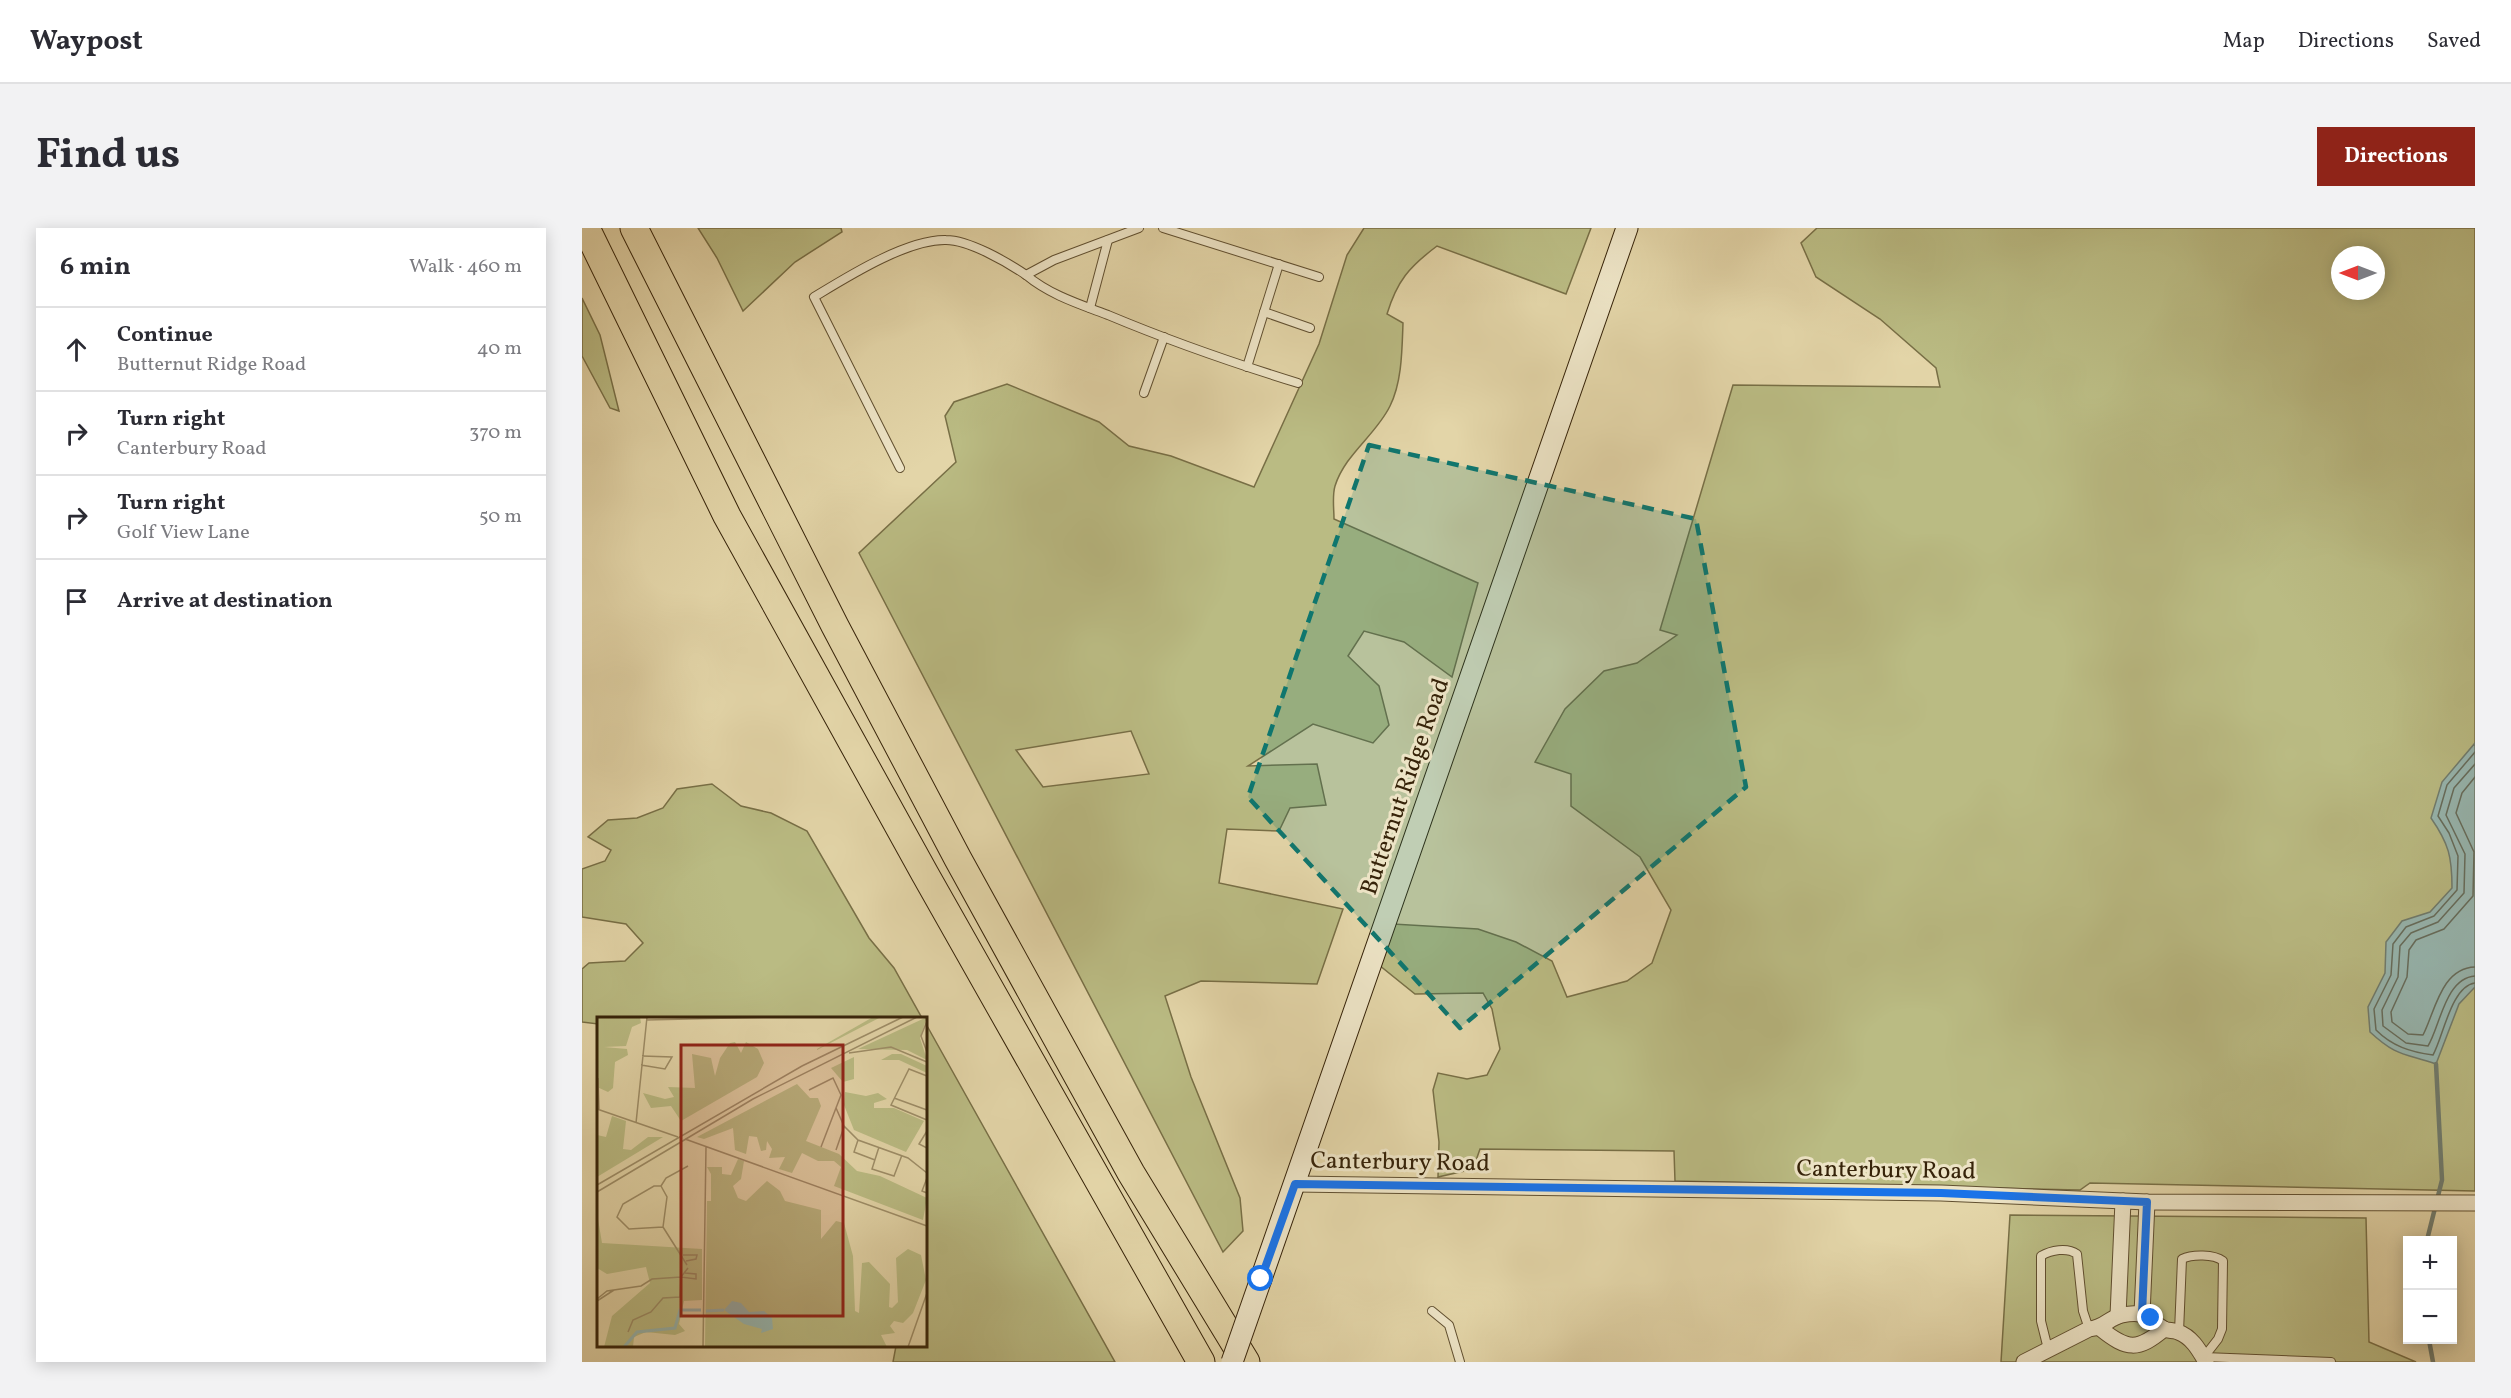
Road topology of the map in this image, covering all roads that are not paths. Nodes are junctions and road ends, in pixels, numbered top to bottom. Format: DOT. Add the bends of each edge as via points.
graph roads {
  1 [pos="586,228"];
  2 [pos="634,228"];
  3 [pos="648,228"];
  4 [pos="1139,228"];
  5 [pos="1163,228"];
  6 [pos="1627,228"];
  7 [pos="1108,240"];
  8 [pos="1279,264"];
  9 [pos="1026,275"];
  10 [pos="1319,277"];
  11 [pos="663,285"];
  12 [pos="1090,308"];
  13 [pos="1264,312"];
  14 [pos="1310,328"];
  15 [pos="1164,337"];
  16 [pos="1247,367"];
  17 [pos="1298,383"];
  18 [pos="1144,393"];
  19 [pos="900,468"];
  20 [pos="1295,1184"];
  21 [pos="2123,1201"];
  22 [pos="2147,1202"];
  23 [pos="2468,1203"];
  24 [pos="1432,1311"];
  25 [pos="2142,1314"];
  26 [pos="2118,1316"];
  27 [pos="2095,1329"];
  28 [pos="2171,1331"];
  29 [pos="2048,1349"];
  30 [pos="2205,1360"];
  31 [pos="1201,1362"];
  32 [pos="1232,1362"];
  33 [pos="1246,1362"];
  34 [pos="1460,1362"];
  35 [pos="2024,1362"];
  36 [pos="2331,1362"];
  1 -- 31 [label="highway" via="727,516"];
  2 -- 11 [label="highway"];
  3 -- 11 [label="highway"];
  4 -- 7 [label="lane"];
  5 -- 8 [label="lane"];
  6 -- 20 [label="street, Butternut Ridge Road"];
  7 -- 9 [label="lane"];
  7 -- 12 [label="lane"];
  8 -- 10 [label="lane"];
  8 -- 13 [label="lane"];
  9 -- 12 [label="lane" via="1043,289"];
  9 -- 19 [label="lane" via="1003,258 948,240 929,241 863,268 814,297"];
  11 -- 33 [label="highway" via="834,626 958,859 1131,1173"];
  12 -- 15 [label="lane"];
  13 -- 14 [label="lane"];
  13 -- 16 [label="lane"];
  15 -- 16 [label="lane"];
  15 -- 18 [label="lane"];
  16 -- 17 [label="lane"];
  20 -- 21 [label="street, Canterbury Road" via="1941,1193"];
  20 -- 32 [label="street, Butternut Ridge Road, bridge"];
  21 -- 22 [label="street, Canterbury Road"];
  21 -- 26 [label="street"];
  22 -- 23 [label="street, Canterbury Road"];
  22 -- 25 [label="street"];
  24 -- 34 [label="lane" via="1449,1325"];
  25 -- 26 [label="street"];
  25 -- 28 [label="street"];
  26 -- 27 [label="street"];
  27 -- 28 [label="street" via="2131,1346"];
  27 -- 29 [label="street"];
  27 -- 29 [label="lane" via="2083,1311 2077,1254 2072,1250 2048,1251 2041,1256 2041,1322"];
  28 -- 30 [label="street" via="2192,1340"];
  28 -- 30 [label="lane" via="2182,1259 2218,1257 2223,1261 2222,1329"];
  29 -- 35 [label="street"];
  30 -- 36 [label="lane"];
}
